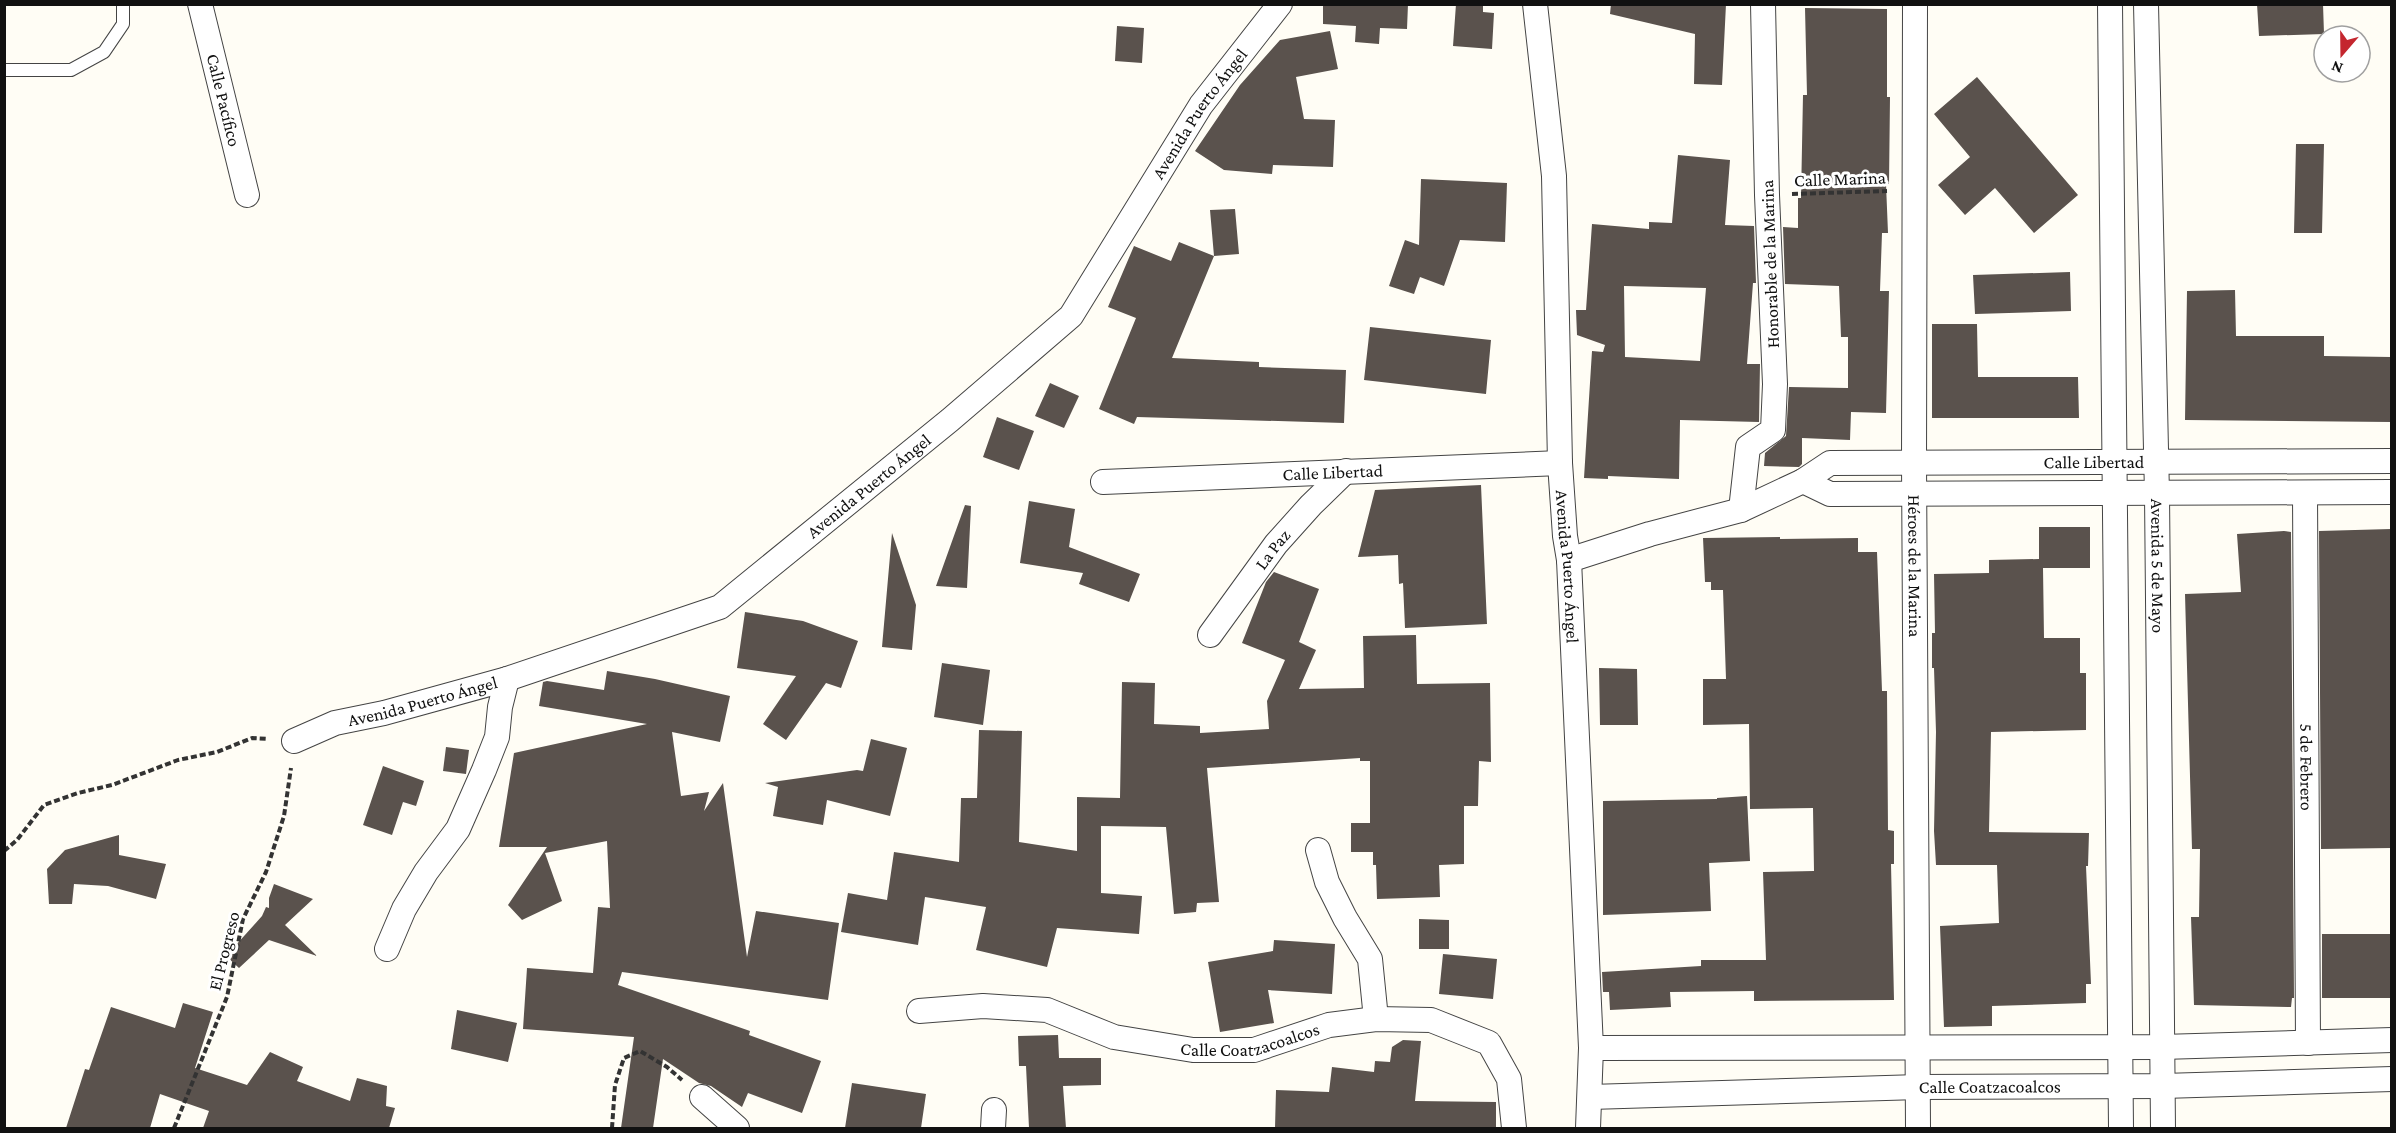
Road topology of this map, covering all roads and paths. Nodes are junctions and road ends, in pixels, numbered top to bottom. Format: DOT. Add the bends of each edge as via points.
graph roads {
  1 [pos="123,4"];
  2 [pos="200,4"];
  3 [pos="1280,4"];
  4 [pos="1535,4"];
  5 [pos="1763,4"];
  6 [pos="1915,4"];
  7 [pos="2110,4"];
  8 [pos="2146,4"];
  9 [pos="4,70"];
  10 [pos="1914,189"];
  11 [pos="248,195"];
  12 [pos="1767,195"];
  13 [pos="2115,461"];
  14 [pos="2155,461"];
  15 [pos="2391,461"];
  16 [pos="1560,463"];
  17 [pos="1914,463"];
  18 [pos="1346,471"];
  19 [pos="1803,481"];
  20 [pos="1103,482"];
  21 [pos="2391,492"];
  22 [pos="2305,493"];
  23 [pos="1914,494"];
  24 [pos="2116,494"];
  25 [pos="2157,494"];
  26 [pos="1741,510"];
  27 [pos="1569,560"];
  28 [pos="1210,635"];
  29 [pos="507,679"];
  30 [pos="294,741"];
  31 [pos="1318,850"];
  32 [pos="4,851"];
  33 [pos="387,949"];
  34 [pos="919,1011"];
  35 [pos="1376,1019"];
  36 [pos="2391,1040"];
  37 [pos="2308,1043"];
  38 [pos="2120,1047"];
  39 [pos="2162,1047"];
  40 [pos="1591,1048"];
  41 [pos="1919,1048"];
  42 [pos="2391,1079"];
  43 [pos="2163,1086"];
  44 [pos="1918,1087"];
  45 [pos="2120,1087"];
  46 [pos="702,1097"];
  47 [pos="1590,1098"];
  48 [pos="174,1128"];
  49 [pos="612,1128"];
  50 [pos="737,1128"];
  51 [pos="1514,1128"];
  52 [pos="1588,1128"];
  53 [pos="1918,1128"];
  54 [pos="2121,1128"];
  55 [pos="2163,1128"];
  1 -- 9 [label="lane" via="123,24 104,52 71,70"];
  2 -- 11 [label="street, Calle Pacífico"];
  3 -- 29 [label="street, Avenida Puerto Ángel" via="1201,105 1071,316 720,607"];
  4 -- 16 [label="street, Avenida Puerto Ángel" via="1554,176"];
  5 -- 12 [label="street, Honorable de la Marina"];
  6 -- 10 [label="street, Héroes de la Marina"];
  7 -- 13 [label="street"];
  8 -- 14 [label="street, Avenida 5 de Mayo"];
  10 -- 12 [label="path, Calle Marina"];
  10 -- 17 [label="street, Héroes de la Marina"];
  12 -- 26 [label="street, Honorable de la Marina" via="1775,384 1773,430 1748,447"];
  13 -- 14 [label="street, Calle Libertad"];
  13 -- 17 [label="street, Calle Libertad"];
  13 -- 24 [label="street"];
  14 -- 15 [label="street, Calle Libertad"];
  14 -- 25 [label="street, Avenida 5 de Mayo"];
  16 -- 18 [label="street, Calle Libertad"];
  16 -- 27 [label="street, Avenida Puerto Ángel"];
  17 -- 19 [label="street, Calle Libertad" via="1830,463"];
  17 -- 23 [label="street, Héroes de la Marina"];
  18 -- 20 [label="street, Calle Libertad"];
  18 -- 28 [label="street, La Paz" via="1276,544"];
  19 -- 23 [label="street, Calle Libertad" via="1830,494"];
  19 -- 26 [label="street, Calle Libertad"];
  21 -- 22 [label="street, Calle Libertad"];
  22 -- 25 [label="street, Calle Libertad"];
  22 -- 37 [label="street, 5 de Febrero"];
  23 -- 24 [label="street, Calle Libertad"];
  23 -- 41 [label="street, Héroes de la Marina"];
  24 -- 25 [label="street, Calle Libertad"];
  24 -- 38 [label="street"];
  25 -- 39 [label="street, Avenida 5 de Mayo"];
  26 -- 27 [label="street, Calle Libertad"];
  27 -- 40 [label="street, Avenida Puerto Ángel"];
  29 -- 30 [label="street, Avenida Puerto Ángel" via="335,723"];
  29 -- 33 [label="street" via="497,737 458,830 426,872"];
  30 -- 32 [label="path" via="252,738 44,805"];
  30 -- 48 [label="path, El Progreso" via="284,816 266,872 243,919 227,997"];
  31 -- 35 [label="street" via="1327,882 1370,959"];
  34 -- 35 [label="street, Calle Coatzacoalcos" via="983,1006 1047,1010 1114,1037 1193,1050 1254,1050 1329,1025"];
  35 -- 51 [label="street, Calle Coatzacoalcos" via="1431,1020 1490,1042 1509,1079"];
  36 -- 37 [label="street"];
  37 -- 39 [label="street"];
  38 -- 39 [label="street"];
  38 -- 41 [label="street"];
  38 -- 45 [label="street"];
  39 -- 43 [label="street, Avenida 5 de Mayo"];
  40 -- 41 [label="street"];
  40 -- 47 [label="street, Avenida Puerto Ángel"];
  41 -- 44 [label="street, Héroes de la Marina"];
  42 -- 43 [label="street, Calle Coatzacoalcos"];
  43 -- 45 [label="street, Calle Coatzacoalcos"];
  43 -- 55 [label="street, Avenida 5 de Mayo"];
  44 -- 45 [label="street, Calle Coatzacoalcos"];
  44 -- 47 [label="street, Calle Coatzacoalcos"];
  44 -- 53 [label="street, Héroes de la Marina"];
  45 -- 54 [label="street"];
  46 -- 49 [label="path" via="667,1067 640,1051 624,1058 615,1085"];
  46 -- 50 [label="street"];
  47 -- 52 [label="street, Avenida Puerto Ángel"];
}
